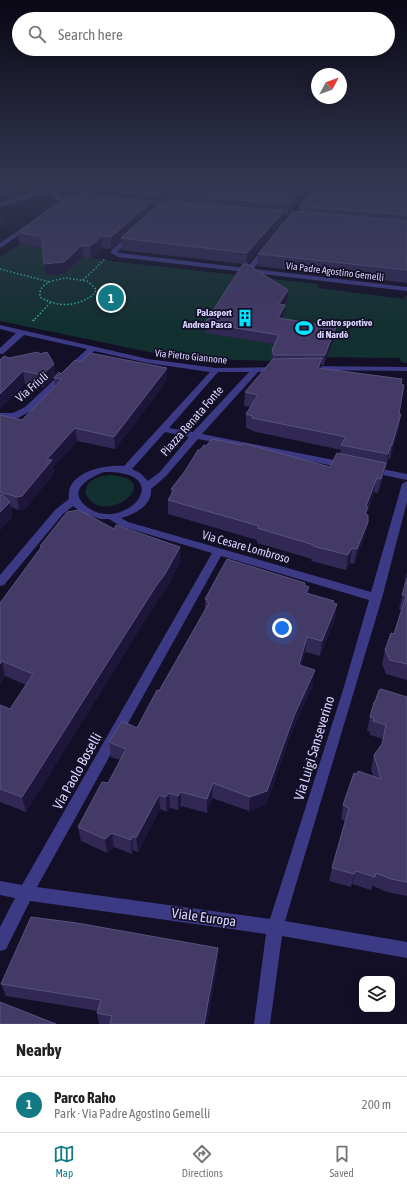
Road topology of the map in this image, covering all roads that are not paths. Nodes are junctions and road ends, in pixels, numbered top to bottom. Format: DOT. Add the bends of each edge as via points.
graph roads {
  1 [pos="20,233"];
  2 [pos="134,233"];
  3 [pos="271,242"];
  4 [pos="0,246"];
  5 [pos="248,270"];
  6 [pos="407,289"];
  7 [pos="0,328"];
  8 [pos="21,333"];
  9 [pos="92,349"];
  10 [pos="0,352"];
  11 [pos="287,368"];
  12 [pos="303,368"];
  13 [pos="407,369"];
  14 [pos="216,370"];
  15 [pos="255,370"];
  16 [pos="0,416"];
  17 [pos="163,429"];
  18 [pos="195,436"];
  19 [pos="126,470"];
  20 [pos="407,477"];
  21 [pos="407,484"];
  22 [pos="147,487"];
  23 [pos="74,500"];
  24 [pos="111,516"];
  25 [pos="218,552"];
  26 [pos="0,582"];
  27 [pos="376,598"];
  28 [pos="0,888"];
  29 [pos="26,893"];
  30 [pos="275,927"];
  31 [pos="0,943"];
  32 [pos="407,950"];
  33 [pos="262,1024"];
  1 -- 4 [label="street"];
  2 -- 5 [label="street, Via Padre Agostino Gemelli" via="115,253"];
  3 -- 5 [label="street"];
  5 -- 6 [label="street, Via Padre Agostino Gemelli"];
  7 -- 8 [label="street, Via Pietro Giannone"];
  8 -- 9 [label="street, Via Pietro Giannone"];
  8 -- 10 [label="street"];
  9 -- 14 [label="street, Via Pietro Giannone" via="148,361"];
  9 -- 16 [label="street, Via Friuli" via="28,409 16,416"];
  11 -- 15 [label="street, Via Pietro Giannone"];
  12 -- 13 [label="street"];
  14 -- 15 [label="street, Via Pietro Giannone"];
  14 -- 17 [label="street, Piazza Renata Fonte"];
  15 -- 18 [label="street, Piazza Renata Fonte"];
  17 -- 18 [label="street"];
  17 -- 19 [label="street, Piazza Renata Fonte"];
  18 -- 20 [label="street"];
  18 -- 22 [label="street, Piazza Renata Fonte" via="163,474"];
  19 -- 22 [label="street" via="136,474"];
  19 -- 23 [label="street" via="103,469 92,472 76,484"];
  21 -- 27 [label="street, Via Luigi Sanseverino"];
  22 -- 24 [label="street, Piazza Renata Fonte" via="142,502 134,509"];
  23 -- 24 [label="street, Piazza Renata Fonte" via="79,507 88,512"];
  23 -- 26 [label="street" via="59,512"];
  24 -- 25 [label="street, Via Cesare Lombroso" via="124,524"];
  25 -- 27 [label="street, Via Cesare Lombroso"];
  25 -- 29 [label="street, Via Paolo Boselli"];
  27 -- 30 [label="street, Via Luigi Sanseverino"];
  28 -- 29 [label="street, Viale Europa"];
  29 -- 30 [label="street, Viale Europa"];
  29 -- 31 [label="street, Via Paolo Boselli"];
  30 -- 32 [label="street, Viale Europa"];
  30 -- 33 [label="street, Via Luigi Sanseverino"];
}
